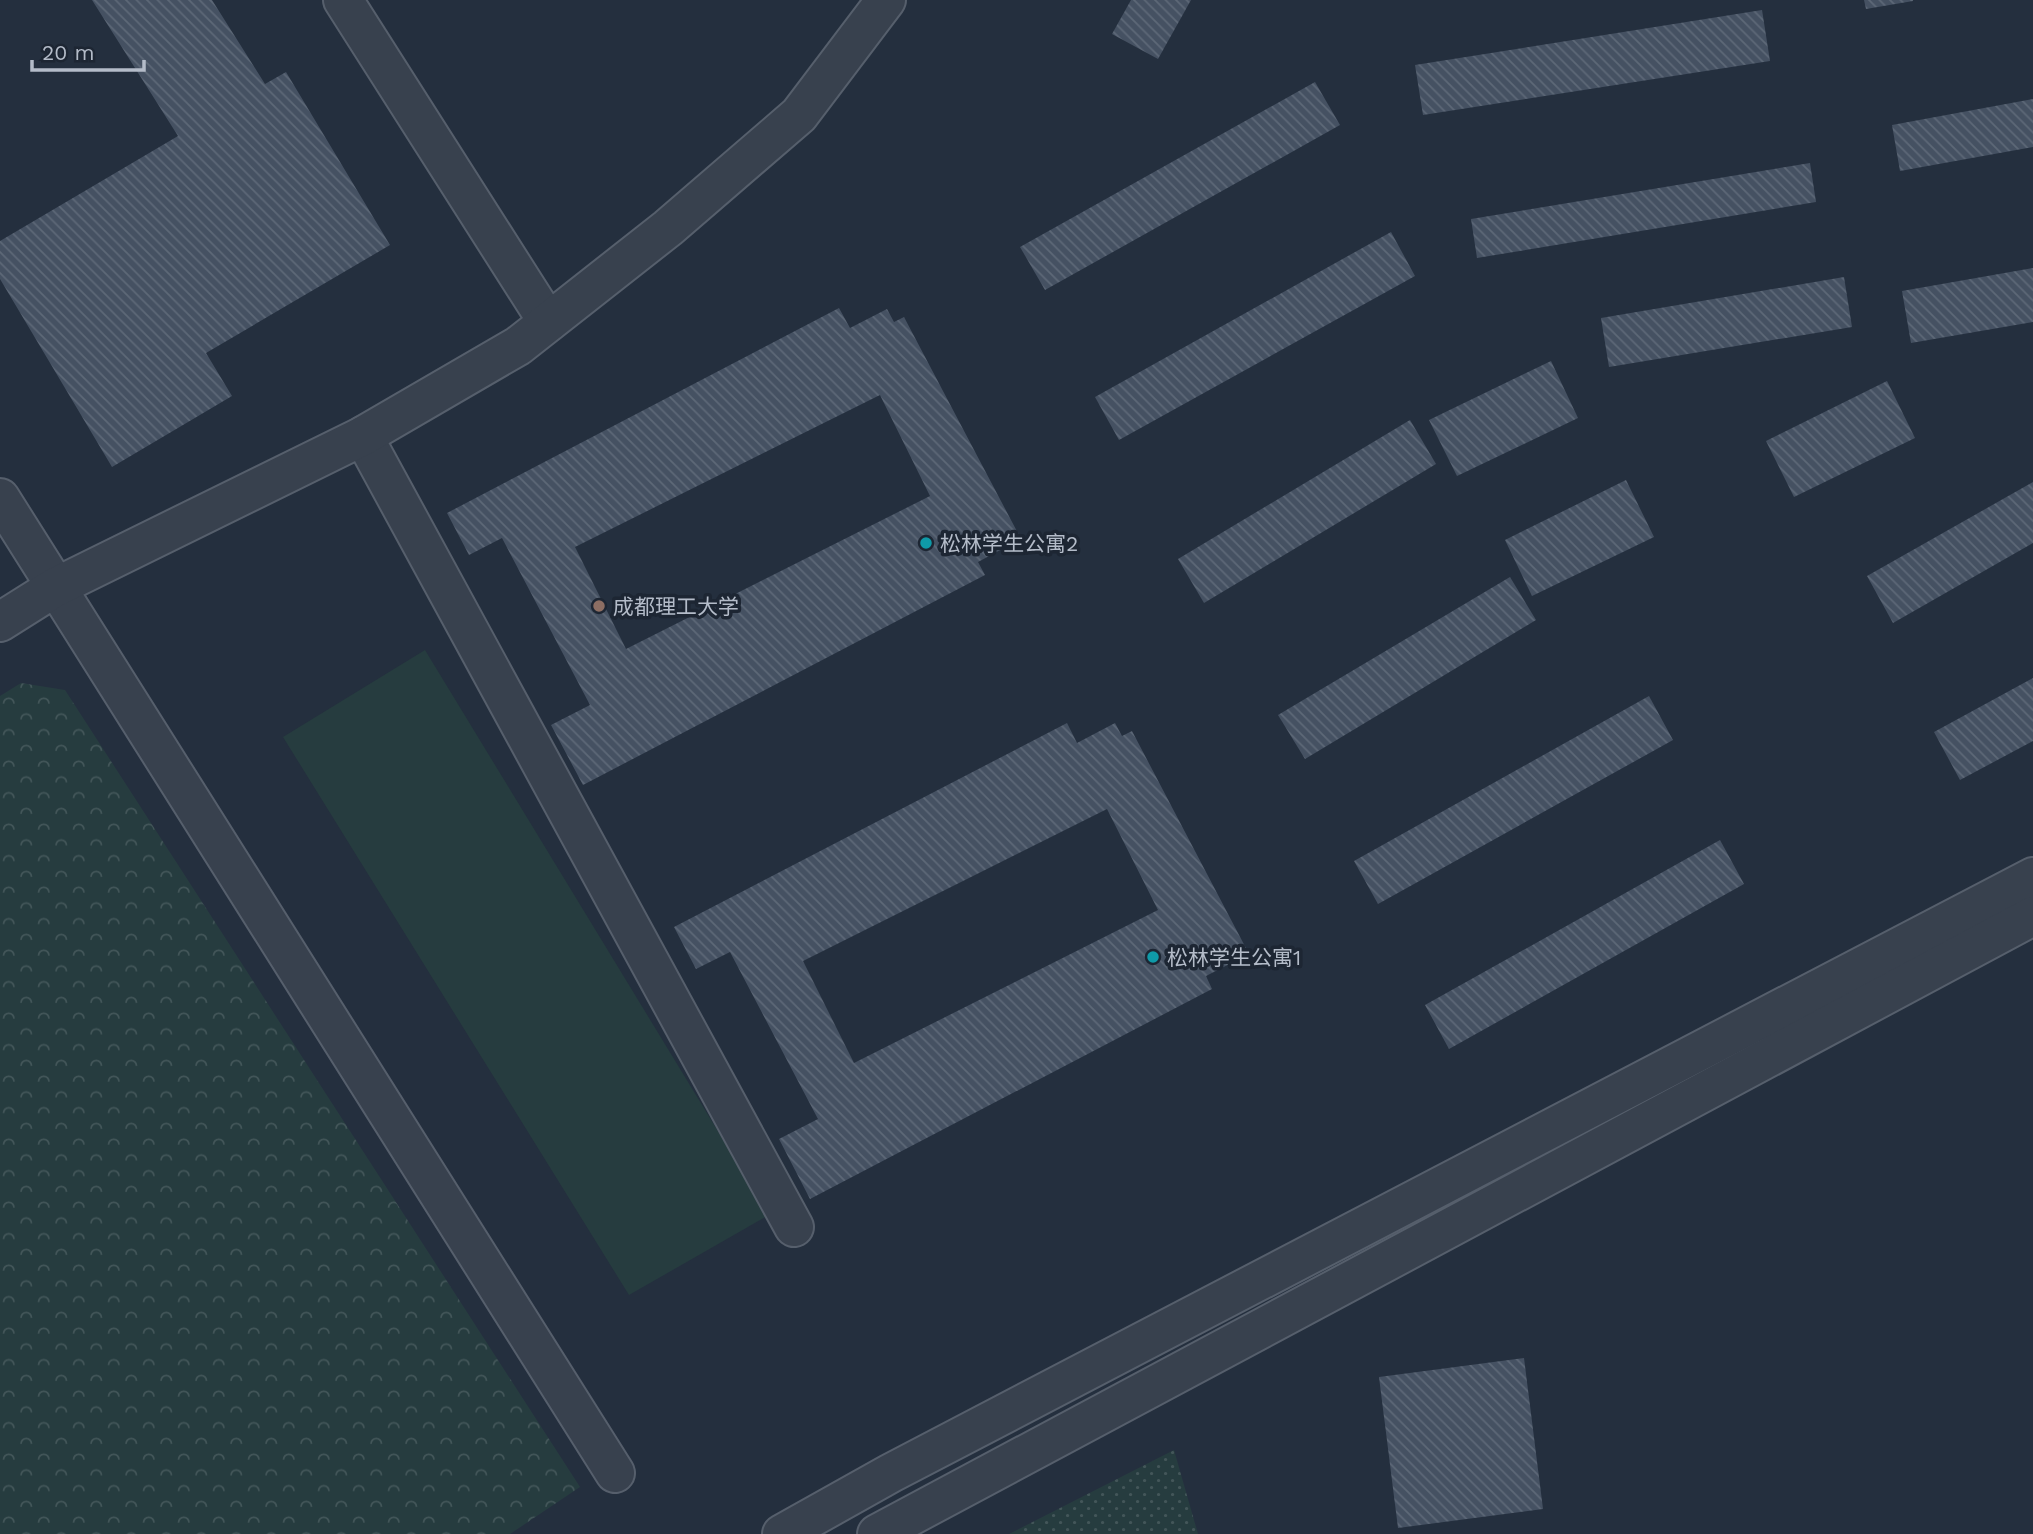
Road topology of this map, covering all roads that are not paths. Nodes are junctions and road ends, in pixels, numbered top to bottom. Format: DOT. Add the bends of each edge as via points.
graph roads {
  1 [pos="343,0"];
  2 [pos="886,0"];
  3 [pos="548,322"];
  4 [pos="363,436"];
  5 [pos="0,498"];
  6 [pos="54,588"];
  7 [pos="0,622"];
  8 [pos="2033,877"];
  9 [pos="2033,916"];
  10 [pos="794,1227"];
  11 [pos="615,1473"];
  12 [pos="782,1534"];
  13 [pos="877,1534"];
  1 -- 3 [label="street"];
  2 -- 3 [label="street" via="799,115 668,228"];
  3 -- 4 [label="street" via="518,346"];
  4 -- 6 [label="street"];
  4 -- 10 [label="street"];
  5 -- 6 [label="street"];
  6 -- 7 [label="street"];
  6 -- 11 [label="street"];
  8 -- 12 [label="street"];
  9 -- 13 [label="street"];
}
